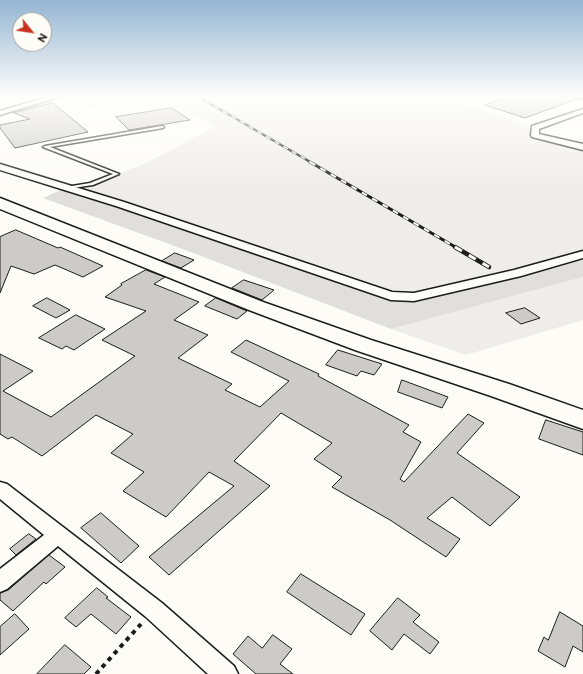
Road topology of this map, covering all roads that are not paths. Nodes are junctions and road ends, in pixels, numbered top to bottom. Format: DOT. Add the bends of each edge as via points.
graph roads {
  1 [pos="159,127"];
  2 [pos="537,127"];
  3 [pos="583,147"];
  4 [pos="0,167"];
  5 [pos="65,188"];
  6 [pos="0,203"];
  7 [pos="583,254"];
  8 [pos="583,420"];
  9 [pos="0,489"];
  10 [pos="58,535"];
  11 [pos="0,582"];
  12 [pos="226,674"];
  1 -- 5 [label="lane" via="45,147 117,174 91,184"];
  2 -- 3 [label="street" via="535,135"];
  4 -- 5 [label="street"];
  5 -- 7 [label="street" via="400,298 487,280"];
  6 -- 8 [label="main road" via="271,311"];
  9 -- 10 [label="street"];
  10 -- 11 [label="street"];
  10 -- 12 [label="street" via="154,610"];
}
